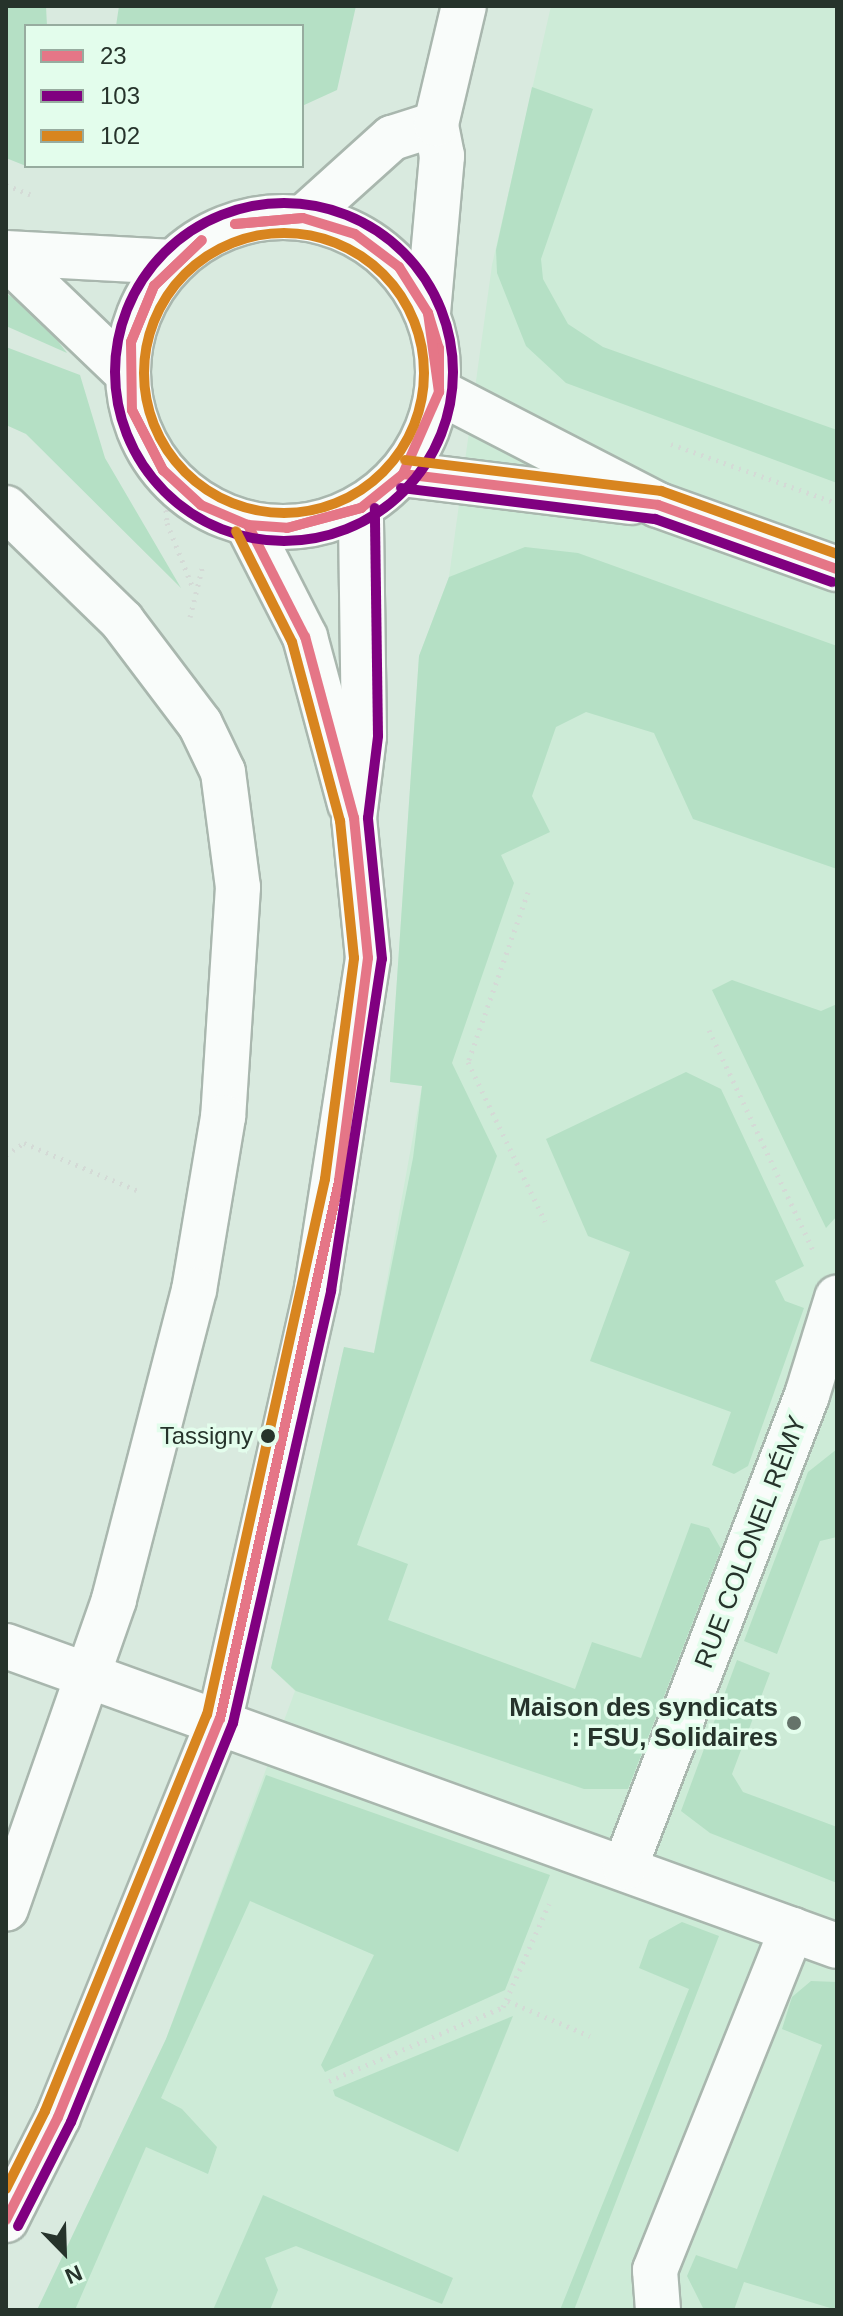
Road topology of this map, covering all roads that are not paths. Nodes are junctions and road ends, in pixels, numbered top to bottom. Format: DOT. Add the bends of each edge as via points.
graph roads {
  1 [pos="464,6"];
  2 [pos="436,124"];
  3 [pos="303,218"];
  4 [pos="6,255"];
  5 [pos="173,262"];
  6 [pos="428,313"];
  7 [pos="127,373"];
  8 [pos="439,392"];
  9 [pos="403,474"];
  10 [pos="658,505"];
  11 [pos="6,508"];
  12 [pos="361,508"];
  13 [pos="248,525"];
  14 [pos="837,569"];
  15 [pos="354,818"];
  16 [pos="828,1280"];
  17 [pos="822,1401"];
  18 [pos="6,1646"];
  19 [pos="89,1678"];
  20 [pos="220,1719"];
  21 [pos="625,1867"];
  22 [pos="6,1909"];
  23 [pos="792,1929"];
  24 [pos="837,1946"];
  25 [pos="6,2220"];
  26 [pos="658,2310"];
  1 -- 2 [label="street"];
  2 -- 3 [label="street" via="392,138"];
  2 -- 6 [label="street" via="442,156"];
  3 -- 5 [label="street" via="235,224"];
  3 -- 6 [label="street" via="355,234 399,267"];
  4 -- 5 [label="street"];
  4 -- 7 [label="street"];
  5 -- 7 [label="street" via="140,313"];
  6 -- 8 [label="street"];
  7 -- 13 [label="street" via="132,410 163,470 201,505"];
  8 -- 9 [label="street" via="426,435"];
  8 -- 10 [label="street"];
  9 -- 10 [label="street"];
  9 -- 12 [label="street"];
  10 -- 14 [label="street"];
  11 -- 19 [label="street" via="122,621 200,724 223,772 238,887 223,1117 194,1290"];
  12 -- 13 [label="street" via="300,527"];
  12 -- 15 [label="street" via="364,736"];
  13 -- 15 [label="street" via="305,637"];
  15 -- 20 [label="street" via="368,958 339,1181"];
  16 -- 17 [label="street, RUE COLONEL RÉMY"];
  17 -- 21 [label="street, RUE COLONEL RÉMY"];
  18 -- 19 [label="street"];
  19 -- 20 [label="street"];
  19 -- 22 [label="street"];
  20 -- 21 [label="street"];
  20 -- 25 [label="street" via="58,2117"];
  21 -- 23 [label="street"];
  23 -- 24 [label="street"];
  23 -- 26 [label="street" via="655,2270"];
}
